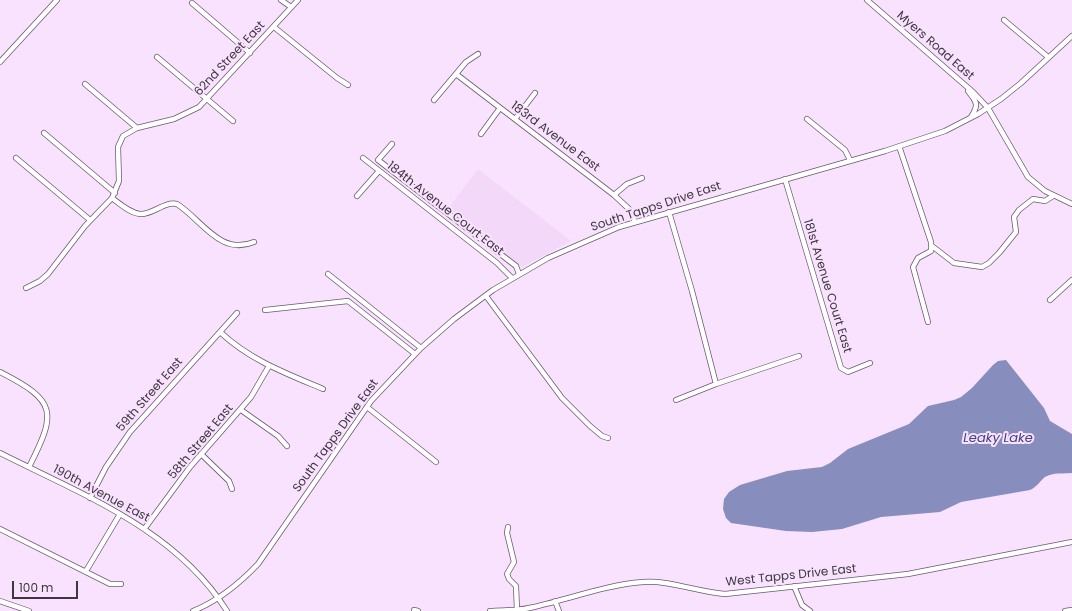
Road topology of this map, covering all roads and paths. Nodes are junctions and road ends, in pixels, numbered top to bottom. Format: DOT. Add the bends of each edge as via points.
graph roads {
  1 [pos="56,0"];
  2 [pos="281,0"];
  3 [pos="298,0"];
  4 [pos="867,0"];
  5 [pos="192,2"];
  6 [pos="291,7"];
  7 [pos="1004,20"];
  8 [pos="275,26"];
  9 [pos="1072,36"];
  10 [pos="250,53"];
  11 [pos="478,54"];
  12 [pos="156,57"];
  13 [pos="1048,57"];
  14 [pos="0,62"];
  15 [pos="456,74"];
  16 [pos="85,84"];
  17 [pos="964,84"];
  18 [pos="535,92"];
  19 [pos="207,100"];
  20 [pos="434,100"];
  21 [pos="500,108"];
  22 [pos="988,108"];
  23 [pos="971,118"];
  24 [pos="515,119"];
  25 [pos="807,119"];
  26 [pos="233,121"];
  27 [pos="137,128"];
  28 [pos="44,133"];
  29 [pos="481,134"];
  30 [pos="392,144"];
  31 [pos="899,146"];
  32 [pos="16,158"];
  33 [pos="364,158"];
  34 [pos="850,160"];
  35 [pos="379,171"];
  36 [pos="642,178"];
  37 [pos="785,179"];
  38 [pos="115,193"];
  39 [pos="614,195"];
  40 [pos="357,196"];
  41 [pos="1053,196"];
  42 [pos="112,198"];
  43 [pos="1072,204"];
  44 [pos="669,212"];
  45 [pos="90,220"];
  46 [pos="635,222"];
  47 [pos="254,242"];
  48 [pos="932,246"];
  49 [pos="328,274"];
  50 [pos="519,274"];
  51 [pos="512,278"];
  52 [pos="1072,280"];
  53 [pos="26,288"];
  54 [pos="486,296"];
  55 [pos="1050,300"];
  56 [pos="265,310"];
  57 [pos="237,313"];
  58 [pos="928,322"];
  59 [pos="220,332"];
  60 [pos="421,348"];
  61 [pos="415,354"];
  62 [pos="799,356"];
  63 [pos="870,363"];
  64 [pos="269,366"];
  65 [pos="0,372"];
  66 [pos="716,384"];
  67 [pos="323,389"];
  68 [pos="676,400"];
  69 [pos="367,407"];
  70 [pos="241,410"];
  71 [pos="608,438"];
  72 [pos="287,446"];
  73 [pos="0,453"];
  74 [pos="201,454"];
  75 [pos="436,462"];
  76 [pos="29,468"];
  77 [pos="232,489"];
  78 [pos="90,498"];
  79 [pos="120,514"];
  80 [pos="508,527"];
  81 [pos="145,528"];
  82 [pos="0,529"];
  83 [pos="1072,542"];
  84 [pos="86,571"];
  85 [pos="121,584"];
  86 [pos="794,586"];
  87 [pos="218,598"];
  88 [pos="0,601"];
  89 [pos="555,601"];
  90 [pos="516,610"];
  91 [pos="1072,610"];
  92 [pos="29,611"];
  93 [pos="193,611"];
  94 [pos="227,611"];
  95 [pos="490,611"];
  96 [pos="559,611"];
  97 [pos="810,611"];
  98 [pos="1065,611"];
  1 -- 14 [label="street"];
  2 -- 6 [label="street"];
  3 -- 6 [label="street, 62nd Street East"];
  4 -- 17 [label="street, Myers Road East"];
  5 -- 10 [label="street"];
  6 -- 8 [label="street, 62nd Street East"];
  7 -- 13 [label="street"];
  8 -- 8 [label="street" via="337,78 348,85"];
  8 -- 10 [label="street, 62nd Street East"];
  9 -- 13 [label="street, South Tapps Drive East"];
  10 -- 19 [label="street, 62nd Street East"];
  11 -- 15 [label="street" via="466,62"];
  12 -- 19 [label="street"];
  13 -- 22 [label="street, South Tapps Drive East" via="1021,83"];
  15 -- 20 [label="street"];
  15 -- 21 [label="street, 183rd Avenue East"];
  16 -- 27 [label="street"];
  17 -- 22 [label="street, Myers Road East"];
  17 -- 23 [label="street" via="976,102"];
  18 -- 24 [label="street"];
  19 -- 26 [label="street"];
  19 -- 27 [label="street, 62nd Street East" via="178,118"];
  21 -- 24 [label="street, 183rd Avenue East"];
  21 -- 29 [label="street"];
  22 -- 23 [label="street, South Tapps Drive East"];
  22 -- 41 [label="street, Myers Road East" via="1024,171 1036,185"];
  23 -- 31 [label="street, South Tapps Drive East" via="934,135"];
  24 -- 39 [label="street, 183rd Avenue East"];
  25 -- 34 [label="street" via="845,150"];
  27 -- 38 [label="street, 62nd Street East" via="123,136 118,147 119,181"];
  28 -- 38 [label="street"];
  30 -- 50 [label="street" via="378,160 516,266"];
  31 -- 34 [label="street, South Tapps Drive East"];
  31 -- 48 [label="street"];
  32 -- 45 [label="street"];
  33 -- 35 [label="street, 184th Avenue Court East"];
  34 -- 37 [label="street, South Tapps Drive East"];
  35 -- 40 [label="street"];
  35 -- 51 [label="street, 184th Avenue Court East" via="497,263"];
  36 -- 39 [label="street" via="627,184"];
  37 -- 44 [label="street, South Tapps Drive East"];
  37 -- 63 [label="street, 181st Avenue Court East" via="841,368 848,372"];
  38 -- 42 [label="street, 62nd Street East"];
  39 -- 46 [label="street, 183rd Avenue East" via="629,209"];
  41 -- 43 [label="street, Myers Road East"];
  41 -- 48 [label="street" via="1045,201 1033,199 1019,210 1014,217 1016,232 986,266 954,263"];
  42 -- 45 [label="street, 62nd Street East"];
  42 -- 47 [label="street" via="127,209 140,214 170,203 177,204 224,242 234,246"];
  44 -- 46 [label="street, South Tapps Drive East"];
  44 -- 66 [label="street"];
  45 -- 53 [label="street, 62nd Street East" via="52,270 40,281"];
  46 -- 50 [label="street, South Tapps Drive East" via="577,244"];
  48 -- 58 [label="street" via="930,252 918,258 913,267"];
  49 -- 60 [label="street"];
  50 -- 51 [label="street, South Tapps Drive East"];
  51 -- 54 [label="street, South Tapps Drive East"];
  52 -- 55 [label="street"];
  54 -- 60 [label="street, South Tapps Drive East"];
  54 -- 71 [label="street" via="562,398 590,426"];
  56 -- 61 [label="street" via="348,301"];
  57 -- 59 [label="street, 59th Street East"];
  59 -- 64 [label="street" via="244,352"];
  59 -- 78 [label="street, 59th Street East" via="130,432 106,467"];
  60 -- 61 [label="street, South Tapps Drive East"];
  61 -- 69 [label="street, South Tapps Drive East"];
  62 -- 66 [label="street"];
  64 -- 67 [label="street"];
  64 -- 70 [label="street, 58th Street East"];
  65 -- 76 [label="street" via="32,389 46,408 46,433"];
  66 -- 68 [label="street"];
  69 -- 75 [label="street"];
  69 -- 87 [label="street, South Tapps Drive East" via="262,559 239,583"];
  70 -- 72 [label="street" via="278,436"];
  70 -- 74 [label="street, 58th Street East"];
  73 -- 76 [label="street, 190th Avenue East"];
  74 -- 77 [label="street" via="229,481"];
  74 -- 81 [label="street, 58th Street East"];
  76 -- 78 [label="street, 190th Avenue East"];
  78 -- 79 [label="street, 190th Avenue East"];
  79 -- 81 [label="street, 190th Avenue East"];
  79 -- 84 [label="street"];
  80 -- 90 [label="street" via="514,562 507,574 516,586"];
  81 -- 87 [label="street, 190th Avenue East" via="183,559"];
  82 -- 84 [label="street"];
  83 -- 86 [label="street, West Tapps Drive East" via="908,574"];
  84 -- 85 [label="street" via="110,584"];
  86 -- 89 [label="street, West Tapps Drive East" via="725,594 662,582 643,582"];
  86 -- 97 [label="street" via="802,605"];
  87 -- 93 [label="street, South Tapps Drive East"];
  87 -- 94 [label="street, 190th Avenue East"];
  88 -- 92 [label="street"];
  89 -- 90 [label="street, West Tapps Drive East"];
  89 -- 96 [label="street"];
  90 -- 95 [label="street, West Tapps Drive East"];
  91 -- 98 [label="street"];
}
